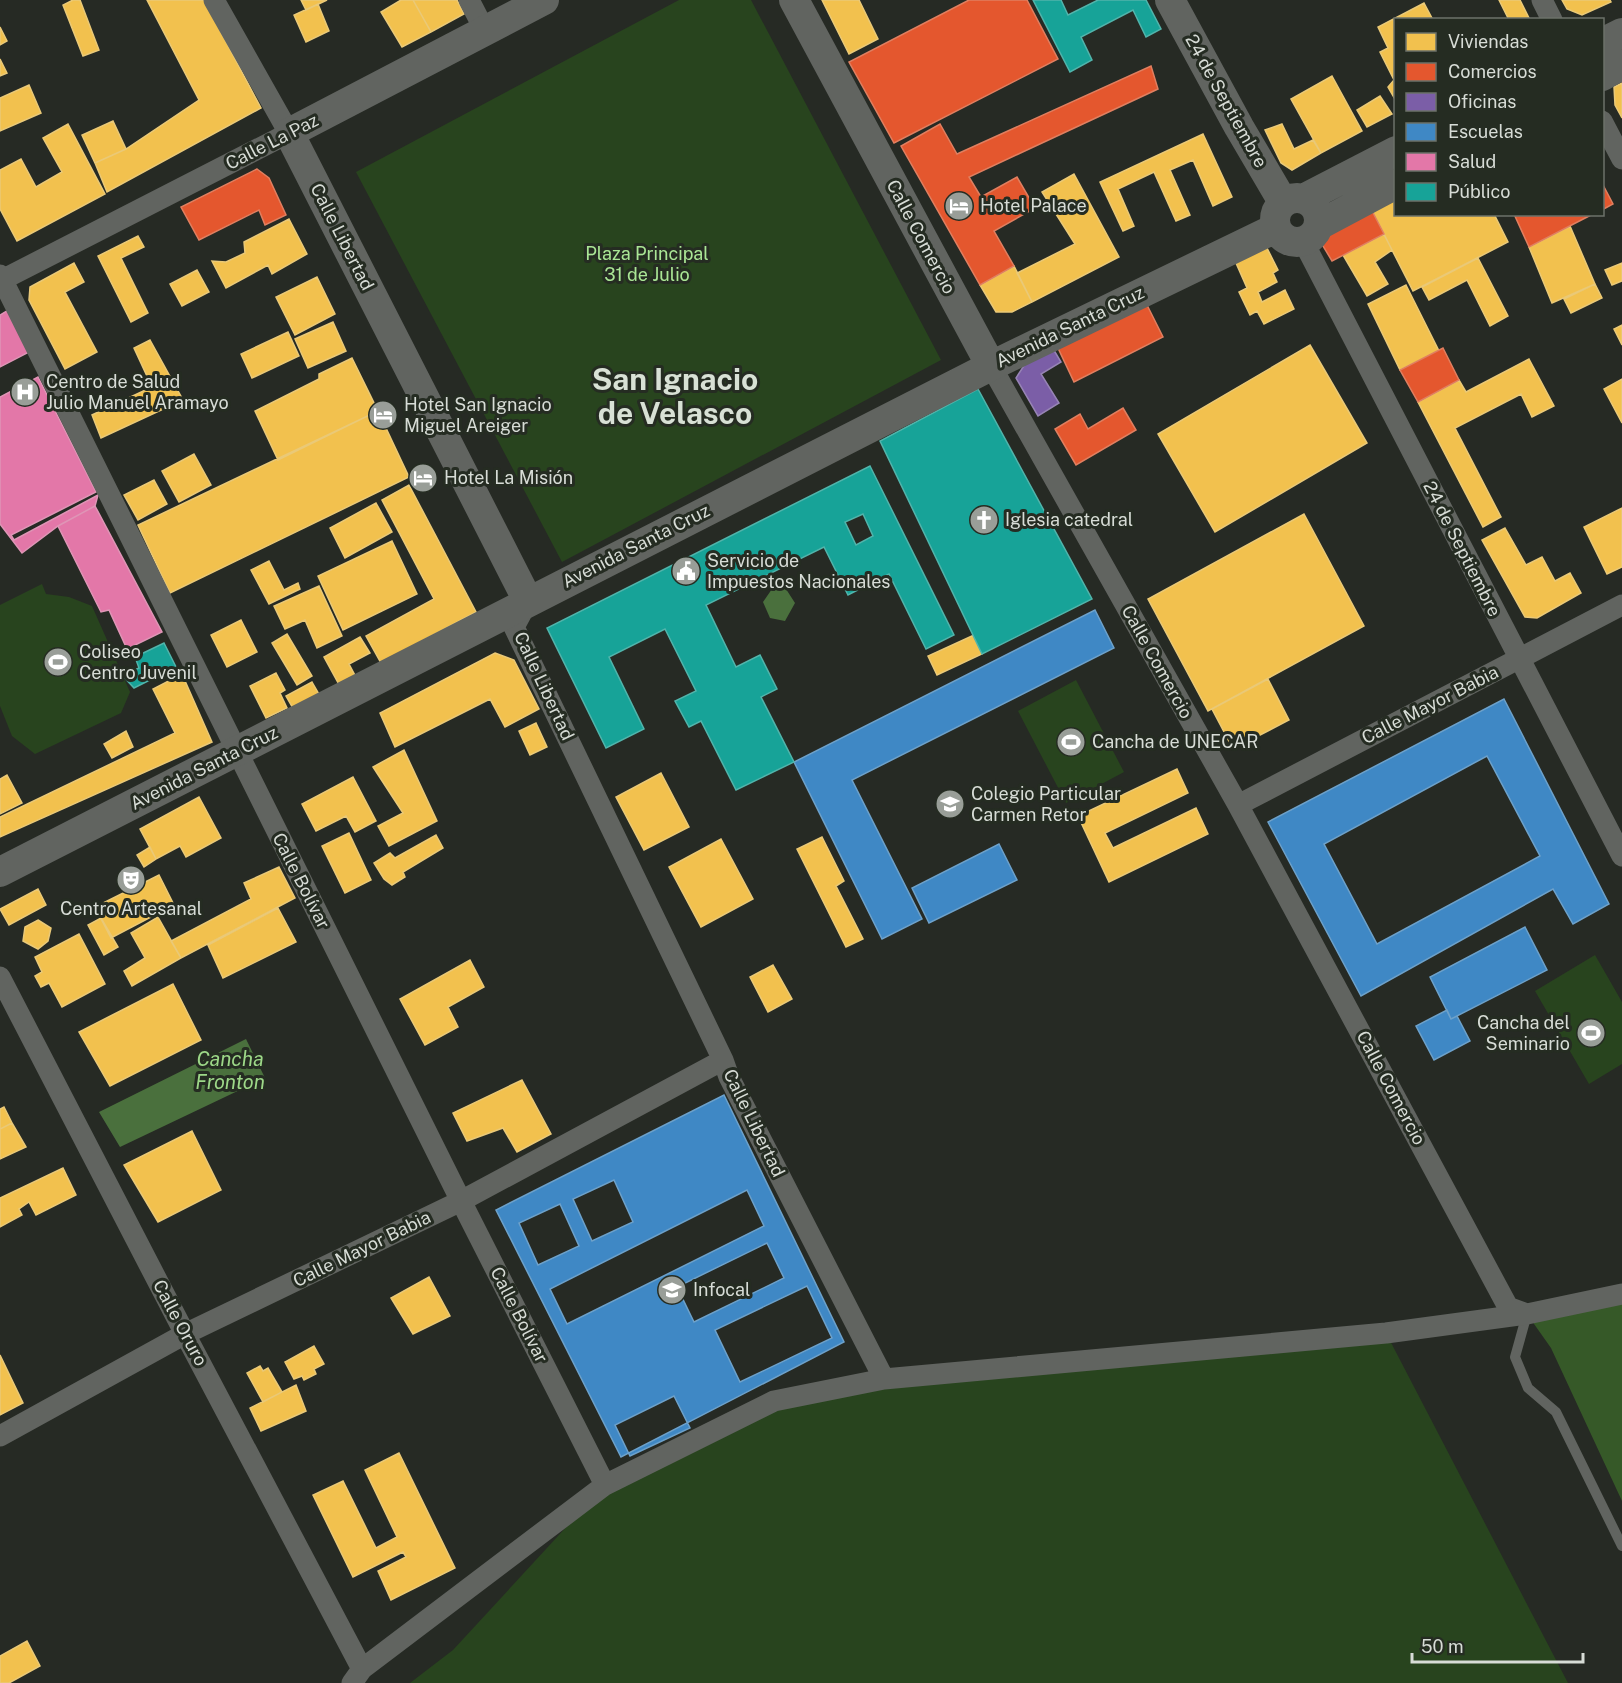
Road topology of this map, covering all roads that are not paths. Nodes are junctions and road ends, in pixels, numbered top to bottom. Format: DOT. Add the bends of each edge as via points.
graph roads {
  1 [pos="214,0"];
  2 [pos="469,0"];
  3 [pos="544,0"];
  4 [pos="794,0"];
  5 [pos="1170,0"];
  6 [pos="1542,0"];
  7 [pos="1551,18"];
  8 [pos="485,30"];
  9 [pos="1622,33"];
  10 [pos="1604,42"];
  11 [pos="1622,66"];
  12 [pos="1604,75"];
  13 [pos="1604,126"];
  14 [pos="289,133"];
  15 [pos="1394,152"];
  16 [pos="1622,159"];
  17 [pos="1394,185"];
  18 [pos="1288,209"];
  19 [pos="1311,233"];
  20 [pos="1,279"];
  21 [pos="991,366"];
  22 [pos="528,601"];
  23 [pos="1622,605"];
  24 [pos="1519,659"];
  25 [pos="236,752"];
  26 [pos="1238,805"];
  27 [pos="1622,856"];
  28 [pos="0,873"];
  29 [pos="0,977"];
  30 [pos="723,1060"];
  31 [pos="461,1202"];
  32 [pos="1622,1294"];
  33 [pos="1527,1314"];
  34 [pos="185,1334"];
  35 [pos="884,1379"];
  36 [pos="0,1436"];
  37 [pos="605,1485"];
  38 [pos="1622,1546"];
  39 [pos="357,1676"];
  1 -- 14 [label="street, Calle Libertad"];
  2 -- 8 [label="street"];
  3 -- 8 [label="main road, Calle La Paz"];
  4 -- 21 [label="main road, Calle Comercio"];
  5 -- 18 [label="main road, 24 de Septiembre"];
  6 -- 7 [label="street"];
  8 -- 14 [label="main road, Calle La Paz"];
  9 -- 10 [label="main road"];
  11 -- 12 [label="main road"];
  13 -- 16 [label="street"];
  14 -- 20 [label="street, Calle La Paz"];
  14 -- 22 [label="main road, Calle Libertad"];
  15 -- 18 [label="main road, Avenida Santa Cruz"];
  17 -- 19 [label="main road"];
  18 -- 19 [label="main road, 24 de Septiembre" via="1315,206 1318,212"];
  18 -- 19 [label="main road" via="1284,238 1290,241"];
  18 -- 21 [label="main road, Avenida Santa Cruz"];
  19 -- 24 [label="street, 24 de Septiembre"];
  20 -- 25 [label="street, Calle Bolívar"];
  21 -- 22 [label="main road, Avenida Santa Cruz"];
  21 -- 26 [label="street, Calle Comercio"];
  22 -- 25 [label="main road, Avenida Santa Cruz"];
  22 -- 30 [label="street, Calle Libertad" via="514,627"];
  23 -- 24 [label="street, Calle Mayor Babia"];
  24 -- 26 [label="street, Calle Mayor Babia"];
  24 -- 27 [label="street, 24 de Septiembre"];
  25 -- 28 [label="main road, Avenida Santa Cruz"];
  25 -- 31 [label="street, Calle Bolívar"];
  26 -- 33 [label="street, Calle Comercio" via="1508,1307"];
  29 -- 34 [label="street, Calle Oruro"];
  30 -- 31 [label="street, Calle Mayor Babia"];
  30 -- 35 [label="street, Calle Libertad"];
  31 -- 34 [label="street, Calle Mayor Babia"];
  31 -- 37 [label="street, Calle Bolívar"];
  32 -- 33 [label="street"];
  33 -- 35 [label="street" via="1386,1333"];
  33 -- 38 [label="lane" via="1515,1357 1528,1388 1556,1412"];
  34 -- 36 [label="street, Calle Mayor Babia"];
  34 -- 39 [label="street, Calle Oruro"];
  35 -- 37 [label="street" via="774,1401"];
  37 -- 39 [label="street"];
}
